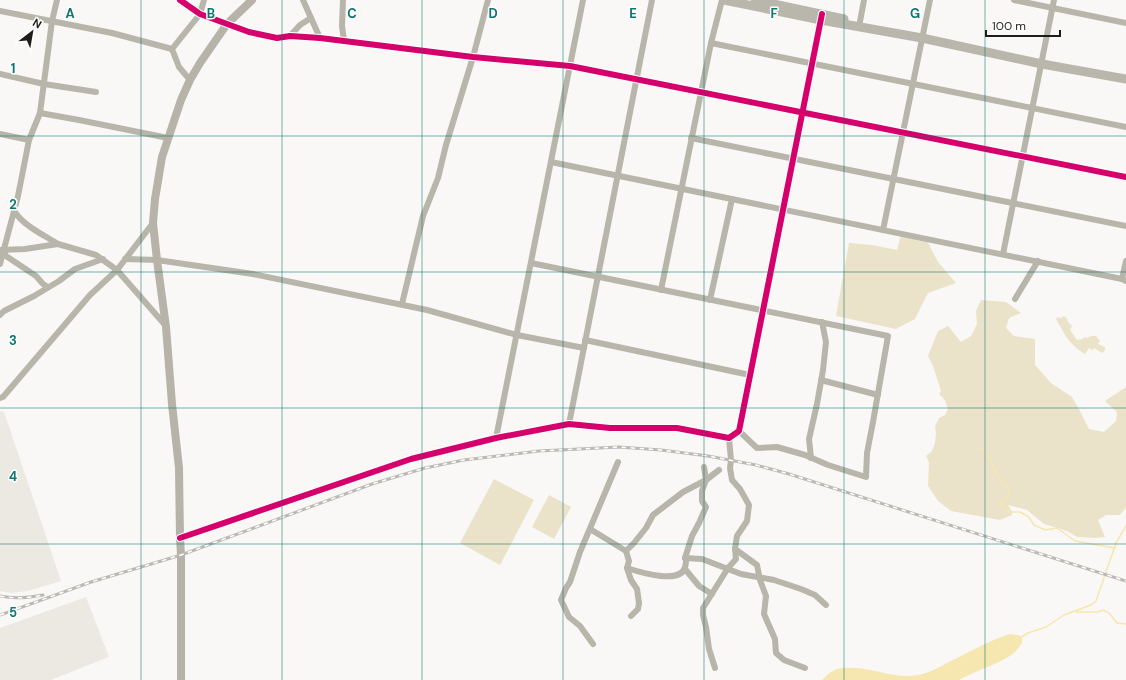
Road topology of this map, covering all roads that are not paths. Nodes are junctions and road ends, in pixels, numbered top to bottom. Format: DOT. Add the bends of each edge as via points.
graph roads {
  1 [pos="57,0"];
  2 [pos="180,0"];
  3 [pos="204,0"];
  4 [pos="252,0"];
  5 [pos="303,0"];
  6 [pos="343,0"];
  7 [pos="488,0"];
  8 [pos="583,0"];
  9 [pos="652,0"];
  10 [pos="723,0"];
  11 [pos="864,0"];
  12 [pos="930,0"];
  13 [pos="1014,0"];
  14 [pos="1054,0"];
  15 [pos="751,2"];
  16 [pos="1053,8"];
  17 [pos="0,11"];
  18 [pos="200,14"];
  19 [pos="821,17"];
  20 [pos="311,18"];
  21 [pos="52,21"];
  22 [pos="1126,23"];
  23 [pos="227,24"];
  24 [pos="860,25"];
  25 [pos="290,36"];
  26 [pos="923,36"];
  27 [pos="320,38"];
  28 [pos="344,41"];
  29 [pos="711,43"];
  30 [pos="172,49"];
  31 [pos="472,57"];
  32 [pos="1043,61"];
  33 [pos="812,64"];
  34 [pos="570,66"];
  35 [pos="1126,73"];
  36 [pos="0,74"];
  37 [pos="1126,79"];
  38 [pos="190,80"];
  39 [pos="636,80"];
  40 [pos="44,84"];
  41 [pos="913,84"];
  42 [pos="96,92"];
  43 [pos="701,93"];
  44 [pos="1032,108"];
  45 [pos="40,113"];
  46 [pos="802,113"];
  47 [pos="1126,127"];
  48 [pos="903,133"];
  49 [pos="0,134"];
  50 [pos="168,138"];
  51 [pos="692,138"];
  52 [pos="29,140"];
  53 [pos="1022,157"];
  54 [pos="793,159"];
  55 [pos="551,162"];
  56 [pos="618,175"];
  57 [pos="1126,177"];
  58 [pos="893,179"];
  59 [pos="681,188"];
  60 [pos="732,199"];
  61 [pos="1013,203"];
  62 [pos="783,210"];
  63 [pos="14,211"];
  64 [pos="153,223"];
  65 [pos="1126,226"];
  66 [pos="883,230"];
  67 [pos="58,244"];
  68 [pos="2,250"];
  69 [pos="1003,254"];
  70 [pos="103,259"];
  71 [pos="125,259"];
  72 [pos="156,260"];
  73 [pos="1126,261"];
  74 [pos="1038,262"];
  75 [pos="531,263"];
  76 [pos="0,264"];
  77 [pos="117,270"];
  78 [pos="598,276"];
  79 [pos="1124,280"];
  80 [pos="48,287"];
  81 [pos="661,290"];
  82 [pos="1015,299"];
  83 [pos="710,300"];
  84 [pos="402,304"];
  85 [pos="763,310"];
  86 [pos="0,315"];
  87 [pos="822,322"];
  88 [pos="166,326"];
  89 [pos="517,335"];
  90 [pos="585,340"];
  91 [pos="584,348"];
  92 [pos="750,375"];
  93 [pos="821,380"];
  94 [pos="878,395"];
  95 [pos="0,398"];
  96 [pos="569,424"];
  97 [pos="739,432"];
  98 [pos="496,438"];
  99 [pos="729,438"];
  100 [pos="811,458"];
  101 [pos="618,462"];
  102 [pos="704,467"];
  103 [pos="719,470"];
  104 [pos="706,480"];
  105 [pos="590,529"];
  106 [pos="180,538"];
  107 [pos="735,549"];
  108 [pos="626,551"];
  109 [pos="685,558"];
  110 [pos="627,568"];
  111 [pos="728,568"];
  112 [pos="685,569"];
  113 [pos="759,577"];
  114 [pos="712,594"];
  115 [pos="826,605"];
  116 [pos="630,616"];
  117 [pos="594,644"];
  118 [pos="715,668"];
  119 [pos="805,668"];
  120 [pos="181,680"];
  1 -- 21 [label="street"];
  2 -- 18 [label="street"];
  3 -- 18 [label="street"];
  4 -- 23 [label="street"];
  5 -- 20 [label="street"];
  6 -- 28 [label="street"];
  7 -- 31 [label="street"];
  8 -- 34 [label="street"];
  9 -- 39 [label="street"];
  10 -- 15 [label="main road"];
  10 -- 29 [label="street"];
  11 -- 24 [label="street"];
  12 -- 26 [label="street"];
  13 -- 16 [label="street"];
  14 -- 16 [label="street"];
  15 -- 19 [label="main road"];
  16 -- 22 [label="street"];
  16 -- 32 [label="street"];
  17 -- 21 [label="street"];
  18 -- 23 [label="street"];
  18 -- 30 [label="street"];
  19 -- 24 [label="main road"];
  19 -- 33 [label="street"];
  20 -- 25 [label="street"];
  20 -- 27 [label="street"];
  21 -- 30 [label="street"];
  21 -- 40 [label="street"];
  23 -- 25 [label="street" via="277,38"];
  23 -- 38 [label="street"];
  24 -- 26 [label="main road"];
  25 -- 27 [label="street"];
  26 -- 32 [label="main road"];
  26 -- 41 [label="street"];
  27 -- 28 [label="street"];
  28 -- 31 [label="street"];
  29 -- 33 [label="street"];
  29 -- 43 [label="street"];
  30 -- 38 [label="street" via="179,67"];
  31 -- 34 [label="street"];
  31 -- 84 [label="street" via="438,178 422,216"];
  32 -- 35 [label="main road"];
  32 -- 37 [label="main road"];
  32 -- 44 [label="street"];
  33 -- 41 [label="street"];
  33 -- 46 [label="street"];
  34 -- 39 [label="street"];
  34 -- 55 [label="street"];
  36 -- 40 [label="street"];
  38 -- 50 [label="street"];
  39 -- 43 [label="street"];
  39 -- 56 [label="street"];
  40 -- 42 [label="street"];
  40 -- 45 [label="street"];
  41 -- 44 [label="street"];
  41 -- 48 [label="street"];
  43 -- 46 [label="street"];
  43 -- 51 [label="street"];
  44 -- 47 [label="street"];
  44 -- 53 [label="street"];
  45 -- 50 [label="street"];
  45 -- 52 [label="street"];
  46 -- 48 [label="street"];
  46 -- 54 [label="street"];
  48 -- 53 [label="street"];
  48 -- 58 [label="street"];
  49 -- 52 [label="street"];
  50 -- 64 [label="street" via="158,173"];
  51 -- 54 [label="street"];
  51 -- 59 [label="street"];
  52 -- 63 [label="street"];
  53 -- 57 [label="street"];
  53 -- 61 [label="street"];
  54 -- 58 [label="street"];
  54 -- 62 [label="street"];
  55 -- 56 [label="street"];
  55 -- 75 [label="street"];
  56 -- 59 [label="street"];
  56 -- 78 [label="street"];
  58 -- 61 [label="street"];
  58 -- 66 [label="street"];
  59 -- 60 [label="street"];
  59 -- 81 [label="street"];
  60 -- 62 [label="street"];
  60 -- 83 [label="street"];
  61 -- 65 [label="street"];
  61 -- 69 [label="street"];
  62 -- 66 [label="street"];
  62 -- 85 [label="street"];
  63 -- 67 [label="street" via="26,224"];
  63 -- 68 [label="street"];
  64 -- 71 [label="street"];
  64 -- 72 [label="street"];
  66 -- 69 [label="street"];
  67 -- 68 [label="street"];
  67 -- 70 [label="street"];
  68 -- 76 [label="street"];
  68 -- 80 [label="street" via="6,256"];
  69 -- 74 [label="street"];
  70 -- 77 [label="street"];
  70 -- 80 [label="street" via="75,269"];
  71 -- 72 [label="street"];
  71 -- 77 [label="street"];
  72 -- 84 [label="street" via="253,274"];
  72 -- 88 [label="street"];
  73 -- 79 [label="street"];
  74 -- 79 [label="street"];
  74 -- 82 [label="street"];
  75 -- 78 [label="street"];
  75 -- 89 [label="street"];
  77 -- 88 [label="street"];
  77 -- 95 [label="street" via="90,294"];
  78 -- 81 [label="street"];
  78 -- 90 [label="street"];
  80 -- 86 [label="street"];
  81 -- 83 [label="street"];
  83 -- 85 [label="street"];
  84 -- 89 [label="street"];
  85 -- 87 [label="street"];
  85 -- 92 [label="street"];
  87 -- 93 [label="street" via="826,342"];
  87 -- 94 [label="street" via="888,336"];
  88 -- 106 [label="street" via="179,468"];
  89 -- 91 [label="street"];
  89 -- 98 [label="street"];
  90 -- 91 [label="street"];
  90 -- 92 [label="street"];
  91 -- 96 [label="street"];
  92 -- 97 [label="street"];
  93 -- 94 [label="street"];
  93 -- 100 [label="street" via="808,439"];
  94 -- 100 [label="street" via="867,454 866,477"];
  96 -- 98 [label="street"];
  96 -- 99 [label="street" via="610,428 677,428"];
  97 -- 99 [label="street"];
  97 -- 100 [label="street" via="756,448 777,447"];
  98 -- 106 [label="street" via="411,460"];
  99 -- 107 [label="street" via="732,480 749,505 747,521 737,536"];
  101 -- 105 [label="street"];
  102 -- 104 [label="street"];
  103 -- 104 [label="street"];
  104 -- 108 [label="street" via="683,492 653,515 646,528"];
  104 -- 109 [label="street" via="702,501 706,507"];
  105 -- 108 [label="street"];
  105 -- 117 [label="street" via="561,600 569,617"];
  106 -- 120 [label="street"];
  107 -- 111 [label="street" via="736,559"];
  107 -- 113 [label="street" via="757,565"];
  108 -- 110 [label="street" via="629,560"];
  109 -- 111 [label="street" via="702,559"];
  109 -- 112 [label="street"];
  110 -- 112 [label="street" via="662,576 678,575"];
  110 -- 116 [label="street" via="637,589 639,603 638,609"];
  111 -- 113 [label="street" via="741,574"];
  111 -- 114 [label="street"];
  112 -- 114 [label="street" via="700,586"];
  113 -- 115 [label="street" via="801,589 815,595"];
  113 -- 119 [label="street" via="766,596 764,614 775,639 776,653 784,660"];
  114 -- 118 [label="street" via="703,608 703,615 708,649"];
}
